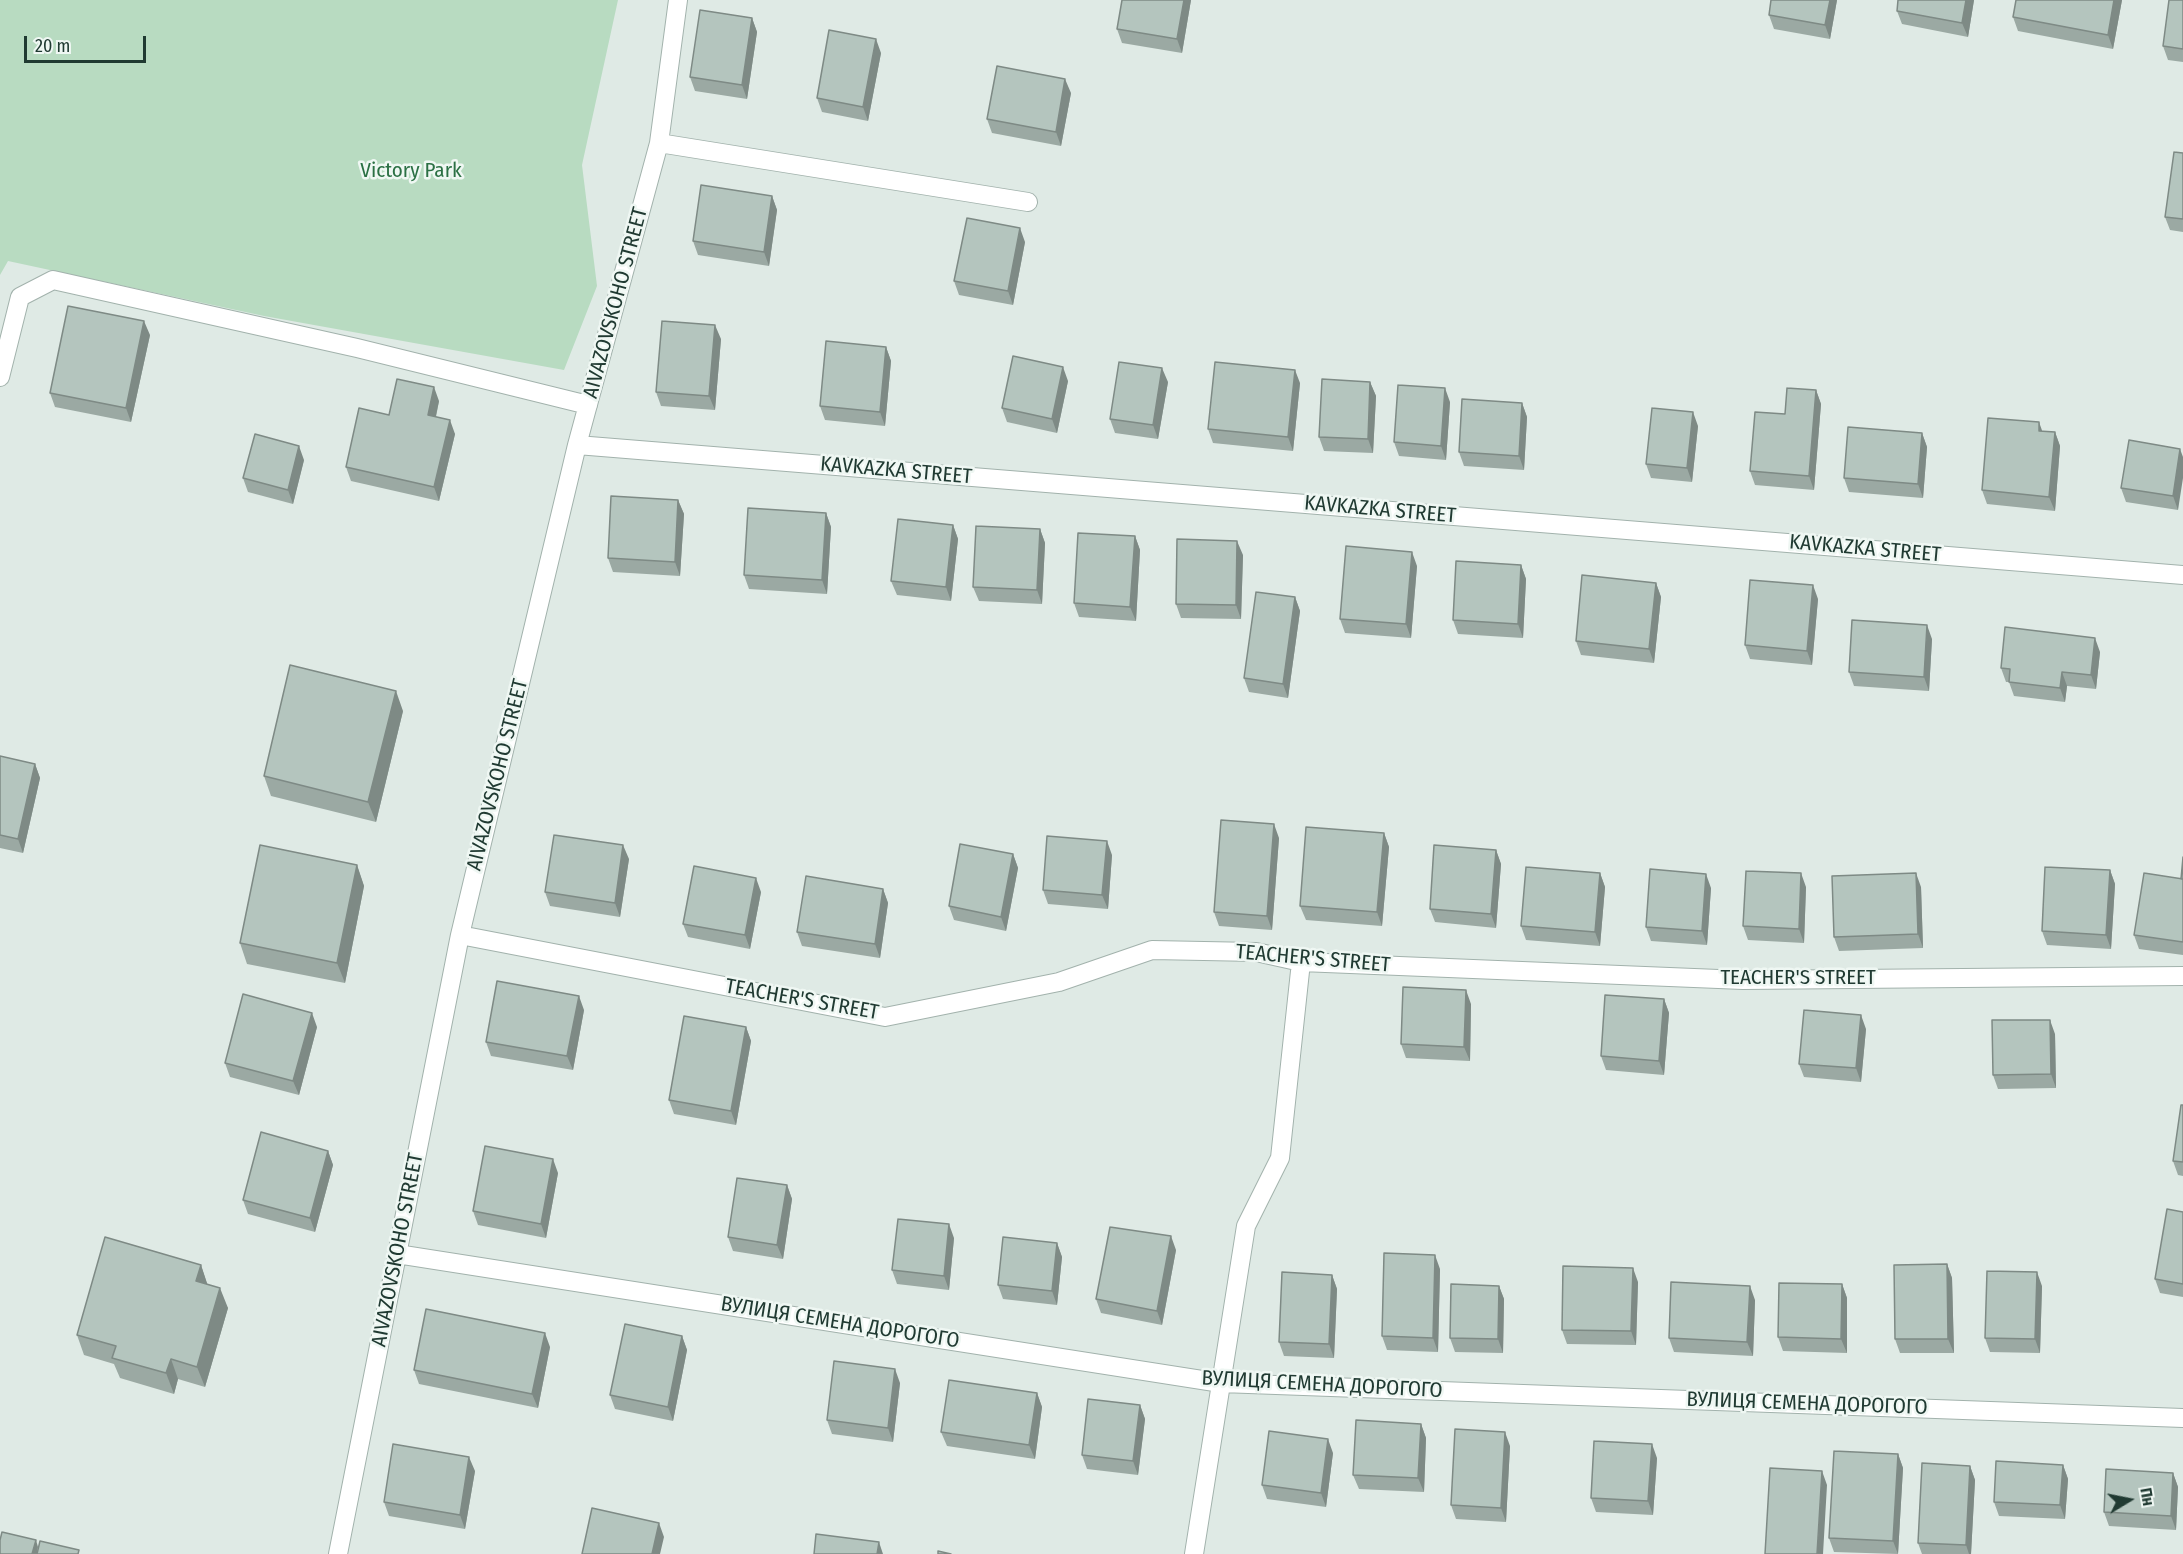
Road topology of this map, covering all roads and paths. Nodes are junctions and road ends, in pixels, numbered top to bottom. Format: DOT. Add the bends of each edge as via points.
graph roads {
  1 [pos="678,0"];
  2 [pos="659,143"];
  3 [pos="1028,202"];
  4 [pos="0,377"];
  5 [pos="588,405"];
  6 [pos="578,445"];
  7 [pos="2183,575"];
  8 [pos="460,935"];
  9 [pos="1300,962"];
  10 [pos="2183,976"];
  11 [pos="397,1254"];
  12 [pos="1221,1383"];
  13 [pos="2183,1418"];
  14 [pos="338,1554"];
  15 [pos="1194,1554"];
  1 -- 2 [label="street, AIVAZOVSKOHO STREET"];
  2 -- 3 [label="street"];
  2 -- 5 [label="street, AIVAZOVSKOHO STREET"];
  4 -- 5 [label="street" via="20,297 53,280"];
  5 -- 6 [label="street, AIVAZOVSKOHO STREET"];
  6 -- 7 [label="street, KAVKAZKA STREET"];
  6 -- 8 [label="street, AIVAZOVSKOHO STREET"];
  8 -- 9 [label="street, TEACHER'S STREET" via="885,1017 1059,982 1152,950 1256,952"];
  8 -- 11 [label="street, AIVAZOVSKOHO STREET"];
  9 -- 10 [label="street, TEACHER'S STREET" via="1743,980"];
  9 -- 12 [label="street" via="1280,1158 1246,1226"];
  11 -- 12 [label="street, ВУЛИЦЯ СЕМЕНА ДОРОГОГО"];
  11 -- 14 [label="street, AIVAZOVSKOHO STREET"];
  12 -- 13 [label="street, ВУЛИЦЯ СЕМЕНА ДОРОГОГО"];
  12 -- 15 [label="street"];
}
